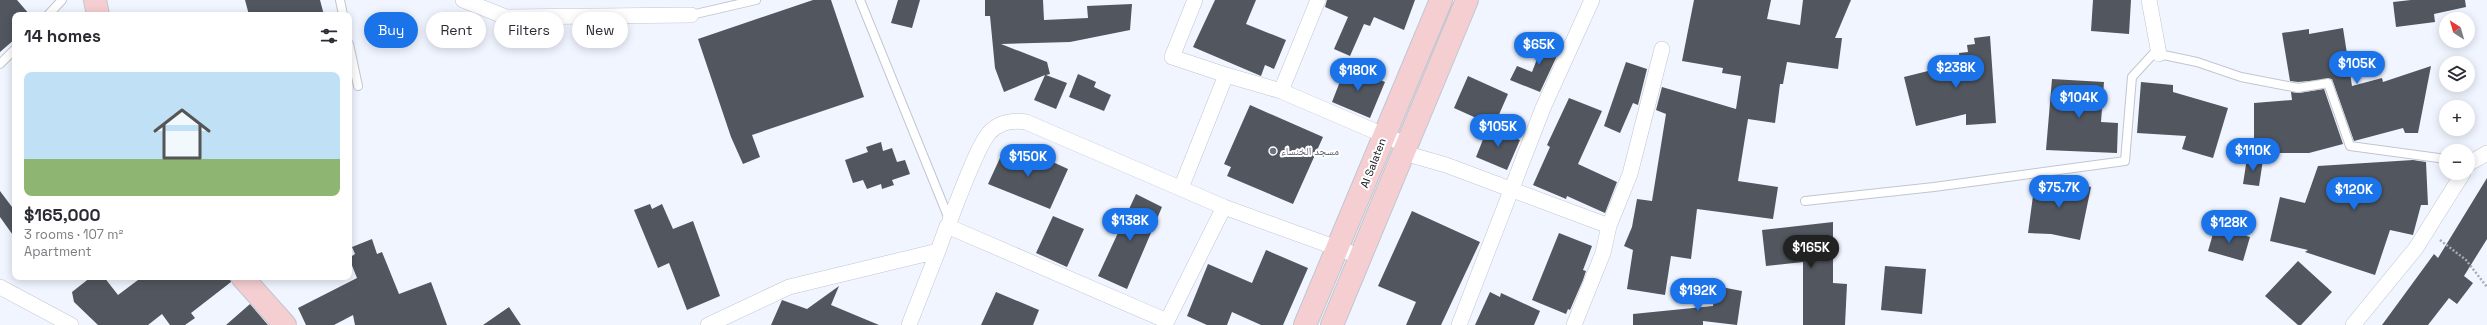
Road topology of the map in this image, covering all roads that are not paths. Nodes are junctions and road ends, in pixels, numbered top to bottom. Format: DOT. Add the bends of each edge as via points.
graph roads {
  1 [pos="62,0"];
  2 [pos="95,0"];
  3 [pos="340,0"];
  4 [pos="463,0"];
  5 [pos="756,0"];
  6 [pos="860,0"];
  7 [pos="1196,0"];
  8 [pos="1318,0"];
  9 [pos="1441,0"];
  10 [pos="1467,0"];
  11 [pos="1592,0"];
  12 [pos="2149,0"];
  13 [pos="51,12"];
  14 [pos="97,12"];
  15 [pos="342,12"];
  16 [pos="691,15"];
  17 [pos="1662,49"];
  18 [pos="12,52"];
  19 [pos="2159,54"];
  20 [pos="352,58"];
  21 [pos="0,64"];
  22 [pos="1226,75"];
  23 [pos="358,86"];
  24 [pos="1281,91"];
  25 [pos="1384,135"];
  26 [pos="1405,149"];
  27 [pos="2487,153"];
  28 [pos="2439,159"];
  29 [pos="2475,161"];
  30 [pos="2458,180"];
  31 [pos="1181,188"];
  32 [pos="1511,189"];
  33 [pos="1805,201"];
  34 [pos="1224,206"];
  35 [pos="949,223"];
  36 [pos="1610,226"];
  37 [pos="1338,248"];
  38 [pos="938,251"];
  39 [pos="1359,256"];
  40 [pos="245,280"];
  41 [pos="0,287"];
  42 [pos="1167,323"];
  43 [pos="71,325"];
  44 [pos="285,325"];
  45 [pos="708,325"];
  46 [pos="909,325"];
  47 [pos="1305,325"];
  48 [pos="1332,325"];
  49 [pos="1459,325"];
  50 [pos="1574,325"];
  51 [pos="2353,325"];
  1 -- 13 [label="lane"];
  2 -- 14 [label="main road"];
  3 -- 15 [label="lane"];
  4 -- 16 [label="street" via="506,17"];
  5 -- 16 [label="lane"];
  6 -- 35 [label="lane"];
  7 -- 22 [label="street" via="1172,57"];
  8 -- 24 [label="street"];
  9 -- 25 [label="main road, Al Salaten"];
  10 -- 26 [label="main road"];
  11 -- 32 [label="street" via="1543,108"];
  12 -- 19 [label="street"];
  17 -- 36 [label="street" via="1630,174"];
  18 -- 21 [label="lane"];
  19 -- 28 [label="lane" via="2197,62 2241,77 2298,88 2328,83 2350,146"];
  19 -- 33 [label="lane" via="2154,53 2132,77 2125,161 1934,187"];
  20 -- 23 [label="lane"];
  22 -- 24 [label="street"];
  22 -- 31 [label="street"];
  24 -- 25 [label="street"];
  25 -- 26 [label="street"];
  25 -- 37 [label="main road, Al Salaten"];
  26 -- 32 [label="street"];
  26 -- 39 [label="main road"];
  27 -- 29 [label="street"];
  30 -- 51 [label="street" via="2416,248"];
  31 -- 34 [label="street"];
  31 -- 35 [label="street" via="1026,122 1009,121 995,128 985,139"];
  32 -- 36 [label="street"];
  32 -- 49 [label="street"];
  34 -- 37 [label="street"];
  34 -- 42 [label="street"];
  35 -- 38 [label="street"];
  35 -- 42 [label="street"];
  36 -- 50 [label="street" via="1603,253"];
  37 -- 39 [label="street"];
  37 -- 47 [label="main road, Al Salaten"];
  38 -- 45 [label="street" via="789,287"];
  38 -- 46 [label="street"];
  39 -- 48 [label="main road"];
  40 -- 44 [label="main road"];
  41 -- 43 [label="street"];
}
